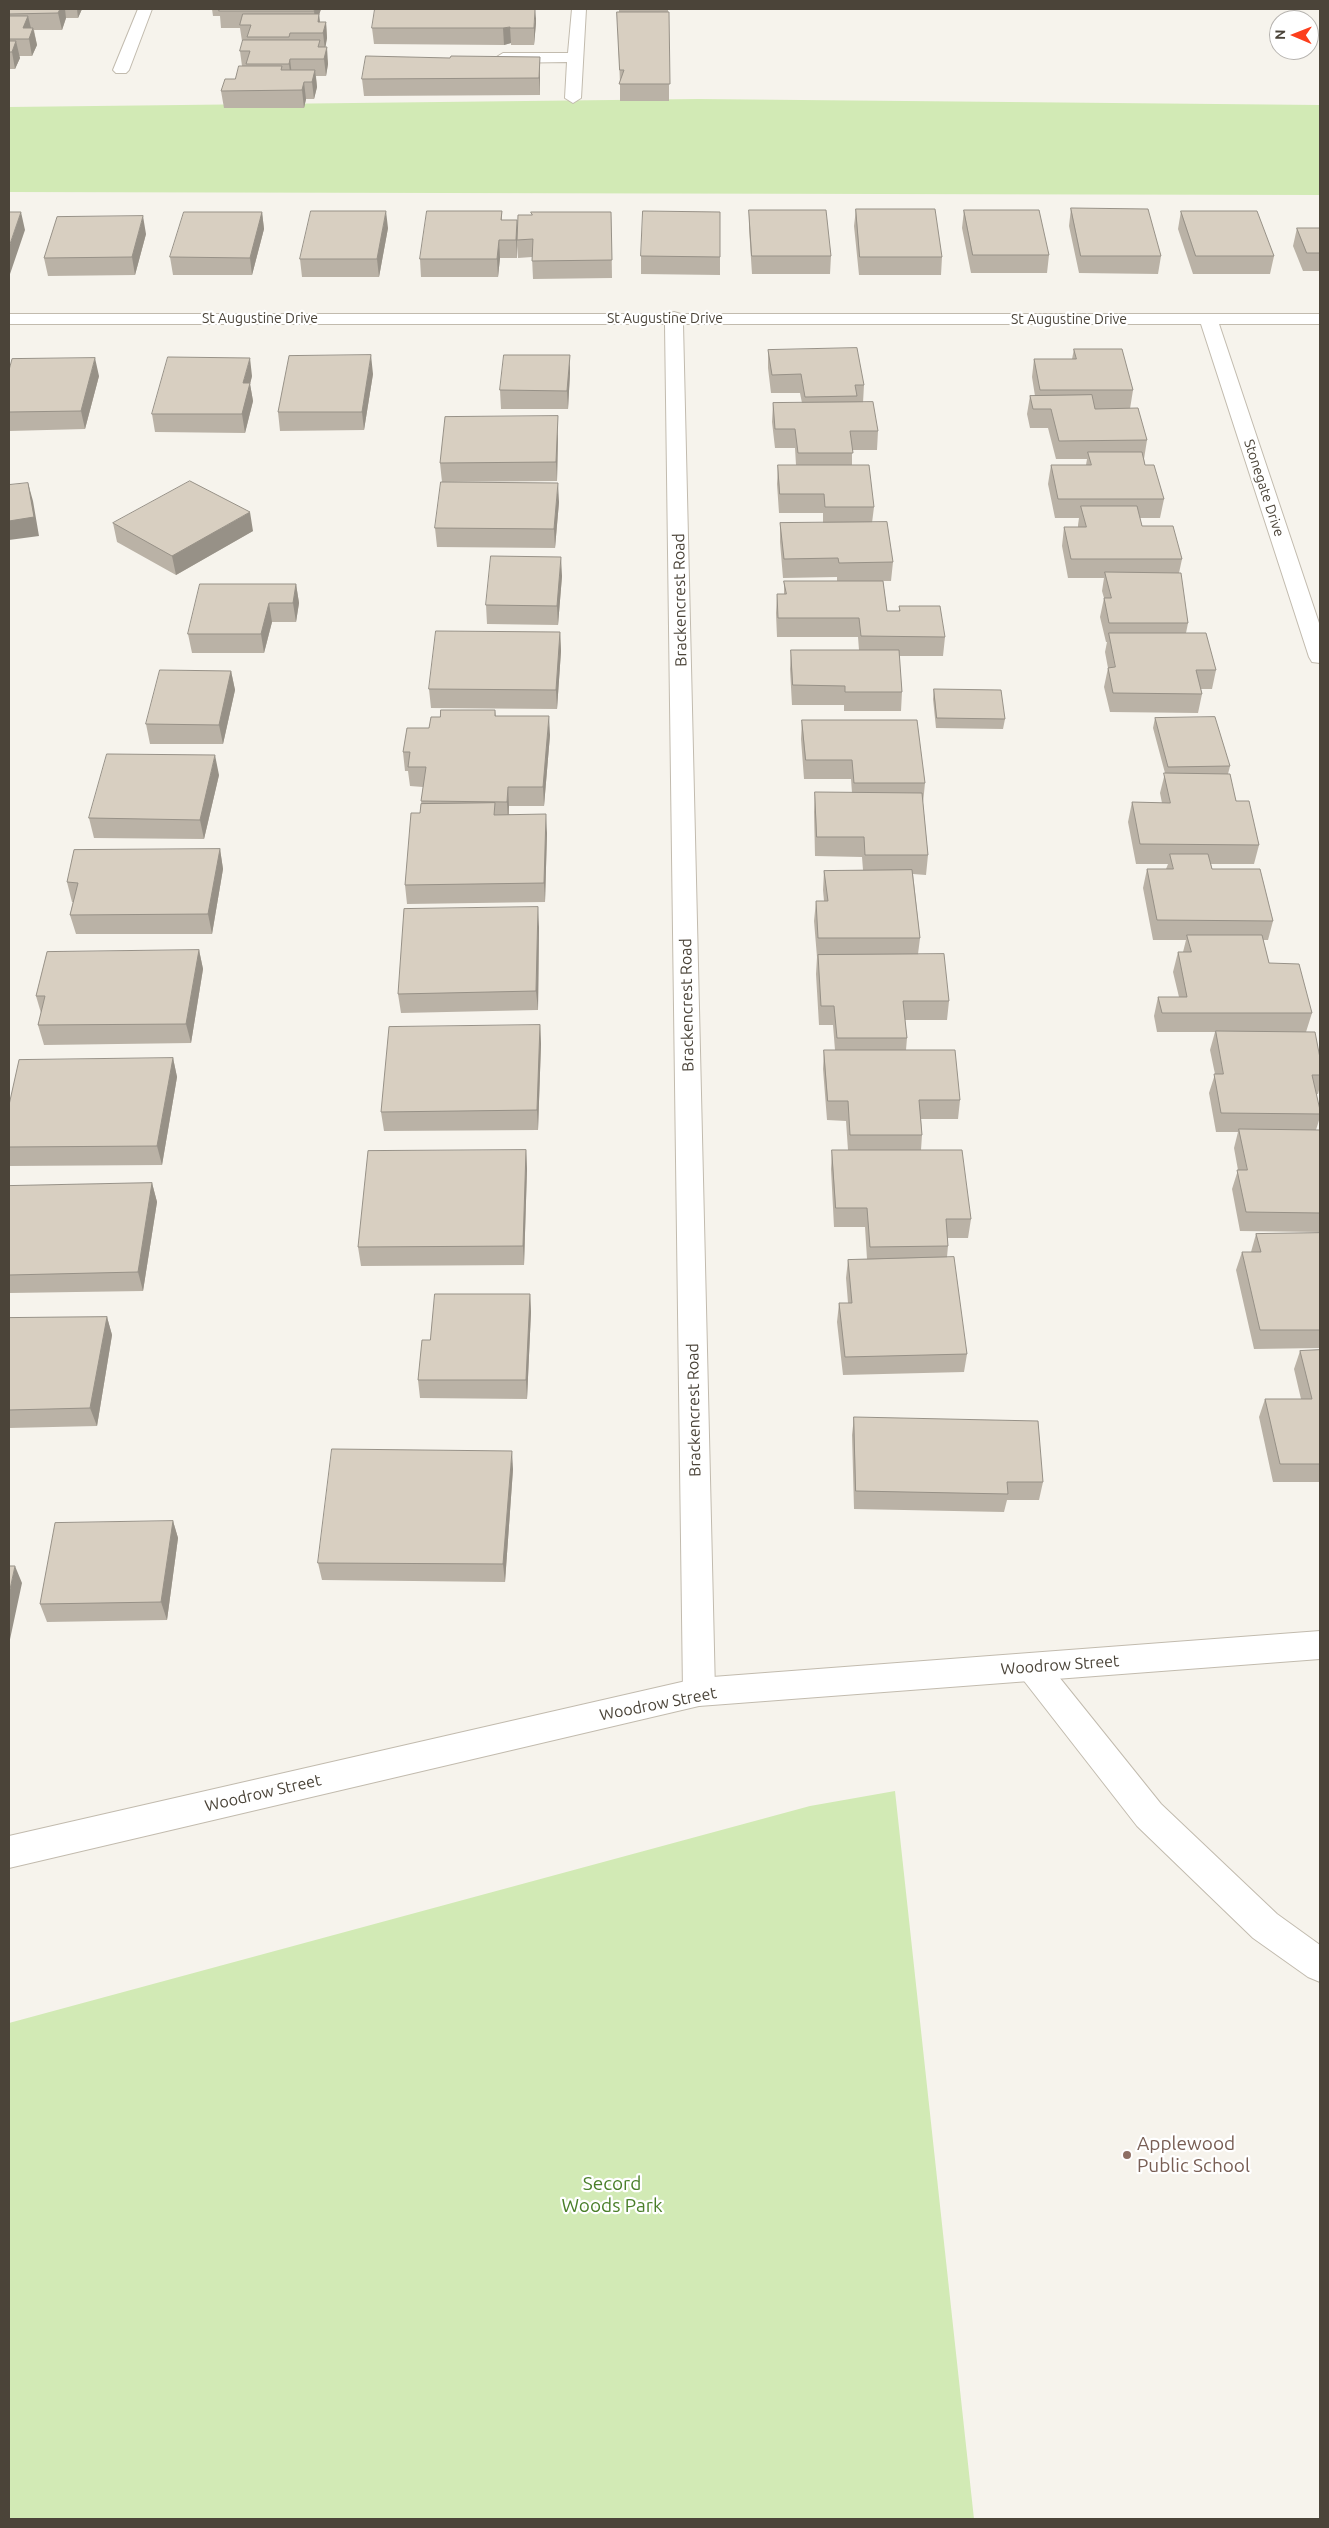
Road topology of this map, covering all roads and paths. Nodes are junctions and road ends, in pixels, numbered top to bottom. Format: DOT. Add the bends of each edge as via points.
graph roads {
  1 [pos="146,9"];
  2 [pos="579,9"];
  3 [pos="488,58"];
  4 [pos="575,58"];
  5 [pos="121,70"];
  6 [pos="573,98"];
  7 [pos="674,317"];
  8 [pos="9,319"];
  9 [pos="1208,319"];
  10 [pos="1320,319"];
  11 [pos="1320,657"];
  12 [pos="1320,1645"];
  13 [pos="1032,1667"];
  14 [pos="699,1692"];
  15 [pos="9,1852"];
  16 [pos="1320,1965"];
  1 -- 5 [label="street"];
  2 -- 4 [label="street"];
  3 -- 4 [label="street"];
  4 -- 6 [label="street"];
  7 -- 8 [label="street, St Augustine Drive"];
  7 -- 9 [label="street, St Augustine Drive"];
  7 -- 14 [label="street, Brackencrest Road"];
  9 -- 10 [label="street, St Augustine Drive"];
  9 -- 11 [label="street, Stonegate Drive"];
  12 -- 13 [label="street, Woodrow Street"];
  13 -- 14 [label="street, Woodrow Street"];
  13 -- 16 [label="street" via="1149,1815 1265,1926"];
  14 -- 15 [label="street, Woodrow Street"];
}
